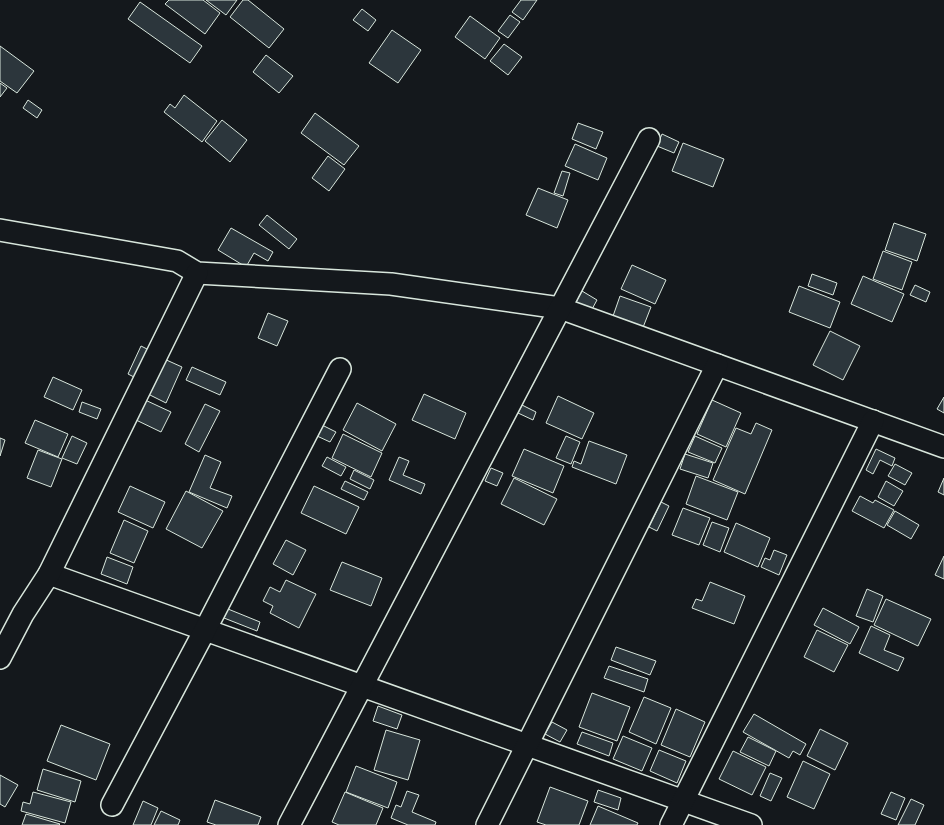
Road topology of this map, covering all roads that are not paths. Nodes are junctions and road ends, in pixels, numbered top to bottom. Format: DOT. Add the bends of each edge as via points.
graph roads {
  1 [pos="650,139"];
  2 [pos="0,230"];
  3 [pos="196,273"];
  4 [pos="560,308"];
  5 [pos="717,365"];
  6 [pos="340,369"];
  7 [pos="873,421"];
  8 [pos="944,447"];
  9 [pos="50,574"];
  10 [pos="205,630"];
  11 [pos="0,658"];
  12 [pos="362,685"];
  13 [pos="528,744"];
  14 [pos="683,800"];
  15 [pos="112,804"];
  16 [pos="289,825"];
  17 [pos="487,825"];
  18 [pos="671,825"];
  19 [pos="751,825"];
  1 -- 4 [label="street"];
  2 -- 3 [label="street" via="177,261"];
  3 -- 4 [label="street" via="391,284"];
  3 -- 9 [label="street"];
  4 -- 5 [label="street"];
  4 -- 12 [label="street"];
  5 -- 7 [label="street"];
  5 -- 13 [label="street"];
  6 -- 10 [label="street"];
  7 -- 8 [label="street"];
  7 -- 14 [label="street"];
  9 -- 10 [label="street"];
  9 -- 11 [label="street" via="23,614"];
  10 -- 12 [label="street"];
  10 -- 15 [label="street"];
  12 -- 13 [label="street"];
  12 -- 16 [label="street"];
  13 -- 14 [label="street"];
  13 -- 17 [label="street"];
  14 -- 18 [label="street"];
  14 -- 19 [label="street"];
}
